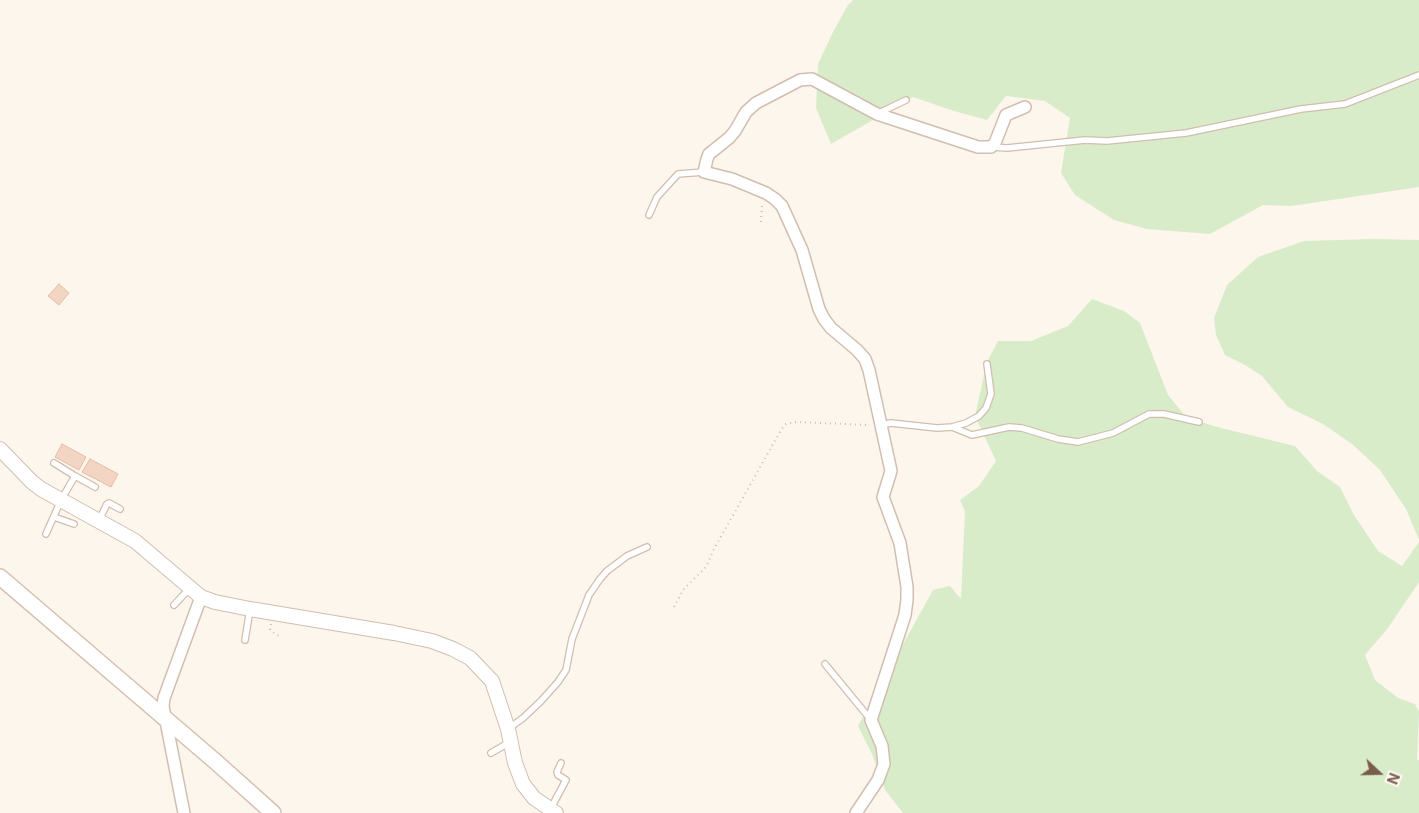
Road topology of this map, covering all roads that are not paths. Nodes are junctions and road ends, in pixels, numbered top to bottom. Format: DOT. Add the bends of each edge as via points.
graph roads {
  1 [pos="1419,75"];
  2 [pos="906,100"];
  3 [pos="1025,107"];
  4 [pos="877,114"];
  5 [pos="990,147"];
  6 [pos="704,172"];
  7 [pos="649,215"];
  8 [pos="987,364"];
  9 [pos="1198,422"];
  10 [pos="880,425"];
  11 [pos="952,427"];
  12 [pos="0,449"];
  13 [pos="54,463"];
  14 [pos="75,476"];
  15 [pos="95,487"];
  16 [pos="61,500"];
  17 [pos="120,509"];
  18 [pos="54,517"];
  19 [pos="99,520"];
  20 [pos="74,524"];
  21 [pos="46,534"];
  22 [pos="647,547"];
  23 [pos="0,578"];
  24 [pos="190,588"];
  25 [pos="201,597"];
  26 [pos="174,605"];
  27 [pos="250,608"];
  28 [pos="245,640"];
  29 [pos="825,664"];
  30 [pos="165,718"];
  31 [pos="871,720"];
  32 [pos="509,735"];
  33 [pos="491,753"];
  34 [pos="562,763"];
  35 [pos="553,811"];
  36 [pos="184,813"];
  37 [pos="273,813"];
  38 [pos="856,813"];
  1 -- 5 [label="lane" via="1345,104 1301,109 1186,134"];
  2 -- 4 [label="lane"];
  3 -- 5 [label="street" via="1006,115 995,143"];
  4 -- 5 [label="street" via="978,148"];
  4 -- 6 [label="street" via="821,82 800,80 756,103 746,112 729,138 709,154"];
  6 -- 7 [label="lane" via="678,174 657,197"];
  6 -- 10 [label="street" via="766,193 782,206 802,250 824,319 865,359"];
  8 -- 11 [label="lane" via="991,394 986,408 979,416"];
  9 -- 11 [label="lane" via="1149,414 1113,433 1078,442 1022,428 1009,427 972,434"];
  10 -- 11 [label="lane"];
  10 -- 31 [label="street" via="890,471 883,497 900,543 907,600"];
  12 -- 16 [label="street" via="32,482"];
  13 -- 14 [label="lane"];
  14 -- 15 [label="lane"];
  14 -- 16 [label="lane"];
  16 -- 18 [label="lane"];
  16 -- 19 [label="street"];
  17 -- 19 [label="lane" via="107,504"];
  18 -- 20 [label="lane"];
  18 -- 21 [label="lane"];
  19 -- 24 [label="street" via="147,549"];
  22 -- 32 [label="lane" via="627,556 600,579 569,647 566,670"];
  23 -- 30 [label="main road"];
  24 -- 25 [label="street"];
  24 -- 26 [label="lane"];
  25 -- 27 [label="street"];
  25 -- 30 [label="street" via="164,698"];
  27 -- 28 [label="lane"];
  27 -- 32 [label="street" via="394,632 453,649 470,658 492,681"];
  29 -- 31 [label="lane"];
  30 -- 36 [label="street"];
  30 -- 37 [label="main road"];
  31 -- 38 [label="street" via="882,746 884,764 878,780"];
  32 -- 33 [label="lane"];
  32 -- 35 [label="street" via="523,784 534,798"];
  34 -- 35 [label="lane" via="557,772 566,780"];
}
